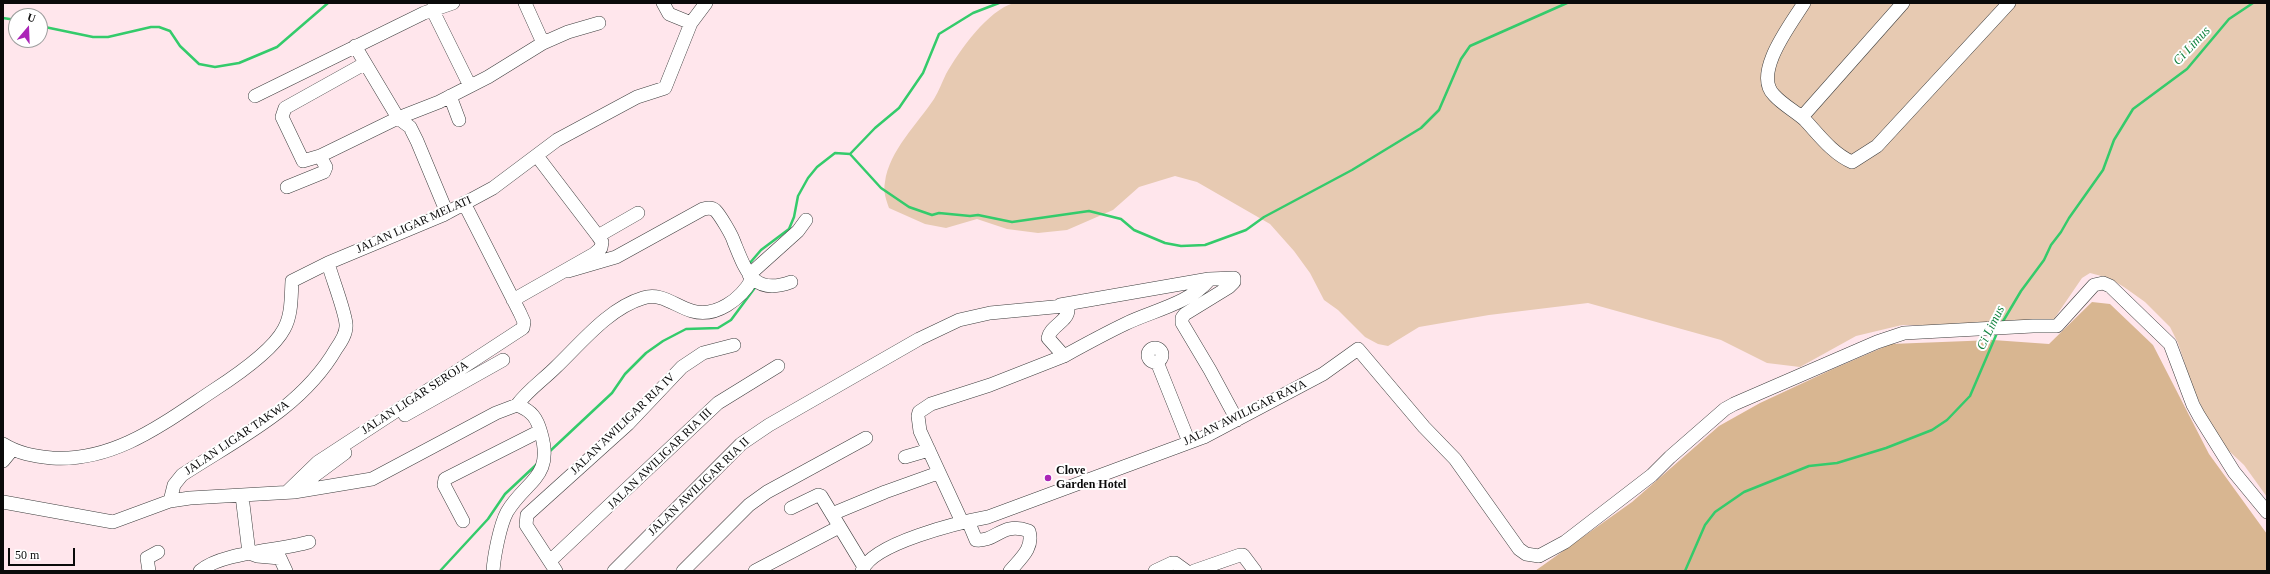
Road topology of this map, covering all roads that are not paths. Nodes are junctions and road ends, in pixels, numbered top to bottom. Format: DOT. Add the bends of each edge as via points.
graph roads {
  1 [pos="453,3"];
  2 [pos="525,3"];
  3 [pos="663,3"];
  4 [pos="706,3"];
  5 [pos="1804,3"];
  6 [pos="1903,3"];
  7 [pos="2009,3"];
  8 [pos="432,9"];
  9 [pos="691,23"];
  10 [pos="599,24"];
  11 [pos="543,42"];
  12 [pos="355,46"];
  13 [pos="364,64"];
  14 [pos="470,86"];
  15 [pos="255,96"];
  16 [pos="450,96"];
  17 [pos="1802,117"];
  18 [pos="398,118"];
  19 [pos="459,120"];
  20 [pos="320,156"];
  21 [pos="536,156"];
  22 [pos="287,187"];
  23 [pos="464,203"];
  24 [pos="447,213"];
  25 [pos="638,213"];
  26 [pos="806,220"];
  27 [pos="598,236"];
  28 [pos="328,263"];
  29 [pos="568,271"];
  30 [pos="751,277"];
  31 [pos="1209,279"];
  32 [pos="791,282"];
  33 [pos="514,300"];
  34 [pos="1060,305"];
  35 [pos="734,345"];
  36 [pos="1064,356"];
  37 [pos="503,360"];
  38 [pos="1157,362"];
  39 [pos="778,366"];
  40 [pos="517,405"];
  41 [pos="1237,420"];
  42 [pos="540,431"];
  43 [pos="866,438"];
  44 [pos="1189,442"];
  45 [pos="8,447"];
  46 [pos="929,450"];
  47 [pos="905,457"];
  48 [pos="3,461"];
  49 [pos="938,473"];
  50 [pos="290,492"];
  51 [pos="242,496"];
  52 [pos="170,501"];
  53 [pos="3,502"];
  54 [pos="791,508"];
  55 [pos="2267,512"];
  56 [pos="832,514"];
  57 [pos="463,521"];
  58 [pos="965,521"];
  59 [pos="839,527"];
  60 [pos="309,542"];
  61 [pos="158,552"];
  62 [pos="249,553"];
  63 [pos="493,566"];
  64 [pos="553,566"];
  65 [pos="863,569"];
  66 [pos="149,571"];
  67 [pos="200,571"];
  68 [pos="286,571"];
  69 [pos="482,571"];
  70 [pos="614,571"];
  71 [pos="683,571"];
  72 [pos="755,571"];
  73 [pos="1010,571"];
  74 [pos="1155,571"];
  75 [pos="1186,571"];
  76 [pos="1194,571"];
  77 [pos="1255,571"];
  1 -- 8 [label="street"];
  2 -- 11 [label="street"];
  3 -- 9 [label="street" via="669,14"];
  4 -- 9 [label="street"];
  5 -- 17 [label="street" via="1770,59 1767,79 1772,94"];
  6 -- 17 [label="street"];
  7 -- 17 [label="street" via="1877,146 1852,162 1842,157"];
  8 -- 12 [label="street"];
  8 -- 14 [label="street"];
  9 -- 21 [label="street, JALAN LIGAR MELATI" via="665,88 636,97 557,140"];
  10 -- 11 [label="street"];
  11 -- 14 [label="street"];
  12 -- 13 [label="street"];
  12 -- 15 [label="street"];
  13 -- 18 [label="street"];
  13 -- 20 [label="street" via="285,108 283,112 285,125 301,159 308,161"];
  14 -- 16 [label="street"];
  16 -- 18 [label="street"];
  16 -- 19 [label="street"];
  18 -- 20 [label="street"];
  18 -- 24 [label="street" via="410,127"];
  20 -- 22 [label="street" via="326,167 324,172"];
  21 -- 23 [label="street, JALAN LIGAR MELATI" via="493,188"];
  21 -- 27 [label="street"];
  23 -- 24 [label="street, JALAN LIGAR MELATI"];
  23 -- 33 [label="street"];
  24 -- 28 [label="street, JALAN LIGAR MELATI"];
  25 -- 27 [label="street"];
  26 -- 30 [label="street"];
  27 -- 29 [label="street" via="602,242 601,248"];
  28 -- 45 [label="street, JALAN LIGAR MELATI" via="292,281 290,310 284,330 265,350 226,382 162,425 131,442 91,456 32,456"];
  28 -- 52 [label="street, JALAN LIGAR TAKWA" via="346,324 344,337 329,362 298,397 182,475 174,485"];
  29 -- 30 [label="street" via="616,256 708,208 714,210 734,240 740,260"];
  29 -- 33 [label="street"];
  30 -- 32 [label="street" via="757,283 772,286"];
  30 -- 40 [label="street" via="736,299 712,311 693,311 657,296 633,302 598,326"];
  31 -- 34 [label="street, JALAN AWILIGAR RIA II"];
  31 -- 36 [label="street" via="1204,286 1178,301 1125,324"];
  31 -- 41 [label="street, JALAN AWILIGAR RIA II" via="1234,278 1234,282 1185,314 1182,323"];
  33 -- 50 [label="street, JALAN LIGAR SEROJA" via="524,322 522,328 331,453 306,473"];
  34 -- 36 [label="street" via="1068,309 1068,313 1048,338"];
  34 -- 70 [label="street, JALAN AWILIGAR RIA II" via="973,316 919,339 755,433"];
  35 -- 64 [label="street, JALAN AWILIGAR RIA IV" via="703,353 682,367 628,424 527,515 526,522"];
  36 -- 46 [label="street" via="922,408 918,416 918,425"];
  37 -- 50 [label="street" via="406,414"];
  38 -- 44 [label="street"];
  39 -- 64 [label="street, JALAN AWILIGAR RIA III" via="718,403"];
  40 -- 42 [label="street" via="532,413"];
  40 -- 50 [label="street" via="496,413 372,479"];
  41 -- 44 [label="street, JALAN AWILIGAR RAYA"];
  41 -- 55 [label="street, JALAN AWILIGAR RAYA" via="1323,374 1358,349 1424,427 1455,459 1516,547 1526,554 1539,556 1564,542 1652,475 1675,452 1734,404 1877,342 1904,333 2054,327 2075,308 2094,285 2103,282 2170,344 2199,416 2234,472"];
  42 -- 57 [label="street" via="445,479 444,485"];
  42 -- 63 [label="street" via="545,451 540,472 508,512"];
  43 -- 71 [label="street" via="761,497 719,534"];
  44 -- 58 [label="street, JALAN AWILIGAR RAYA" via="988,517"];
  45 -- 48 [label="street"];
  46 -- 47 [label="street"];
  46 -- 49 [label="street"];
  49 -- 56 [label="street"];
  49 -- 58 [label="street"];
  50 -- 51 [label="street"];
  51 -- 52 [label="street" via="205,496"];
  51 -- 62 [label="street"];
  52 -- 53 [label="street" via="122,520 106,522"];
  54 -- 56 [label="street" via="819,495"];
  56 -- 59 [label="street"];
  58 -- 65 [label="street, JALAN AWILIGAR RAYA" via="916,536 883,553"];
  58 -- 73 [label="street" via="976,540 1009,528 1018,527 1029,531 1029,548"];
  59 -- 65 [label="street"];
  59 -- 72 [label="street"];
  60 -- 62 [label="street" via="290,548"];
  61 -- 66 [label="street" via="147,558"];
  62 -- 67 [label="street" via="208,564"];
  62 -- 68 [label="street" via="280,558"];
  63 -- 69 [label="street"];
  74 -- 75 [label="street" via="1172,563"];
  76 -- 77 [label="street" via="1240,555 1243,555"];
}
